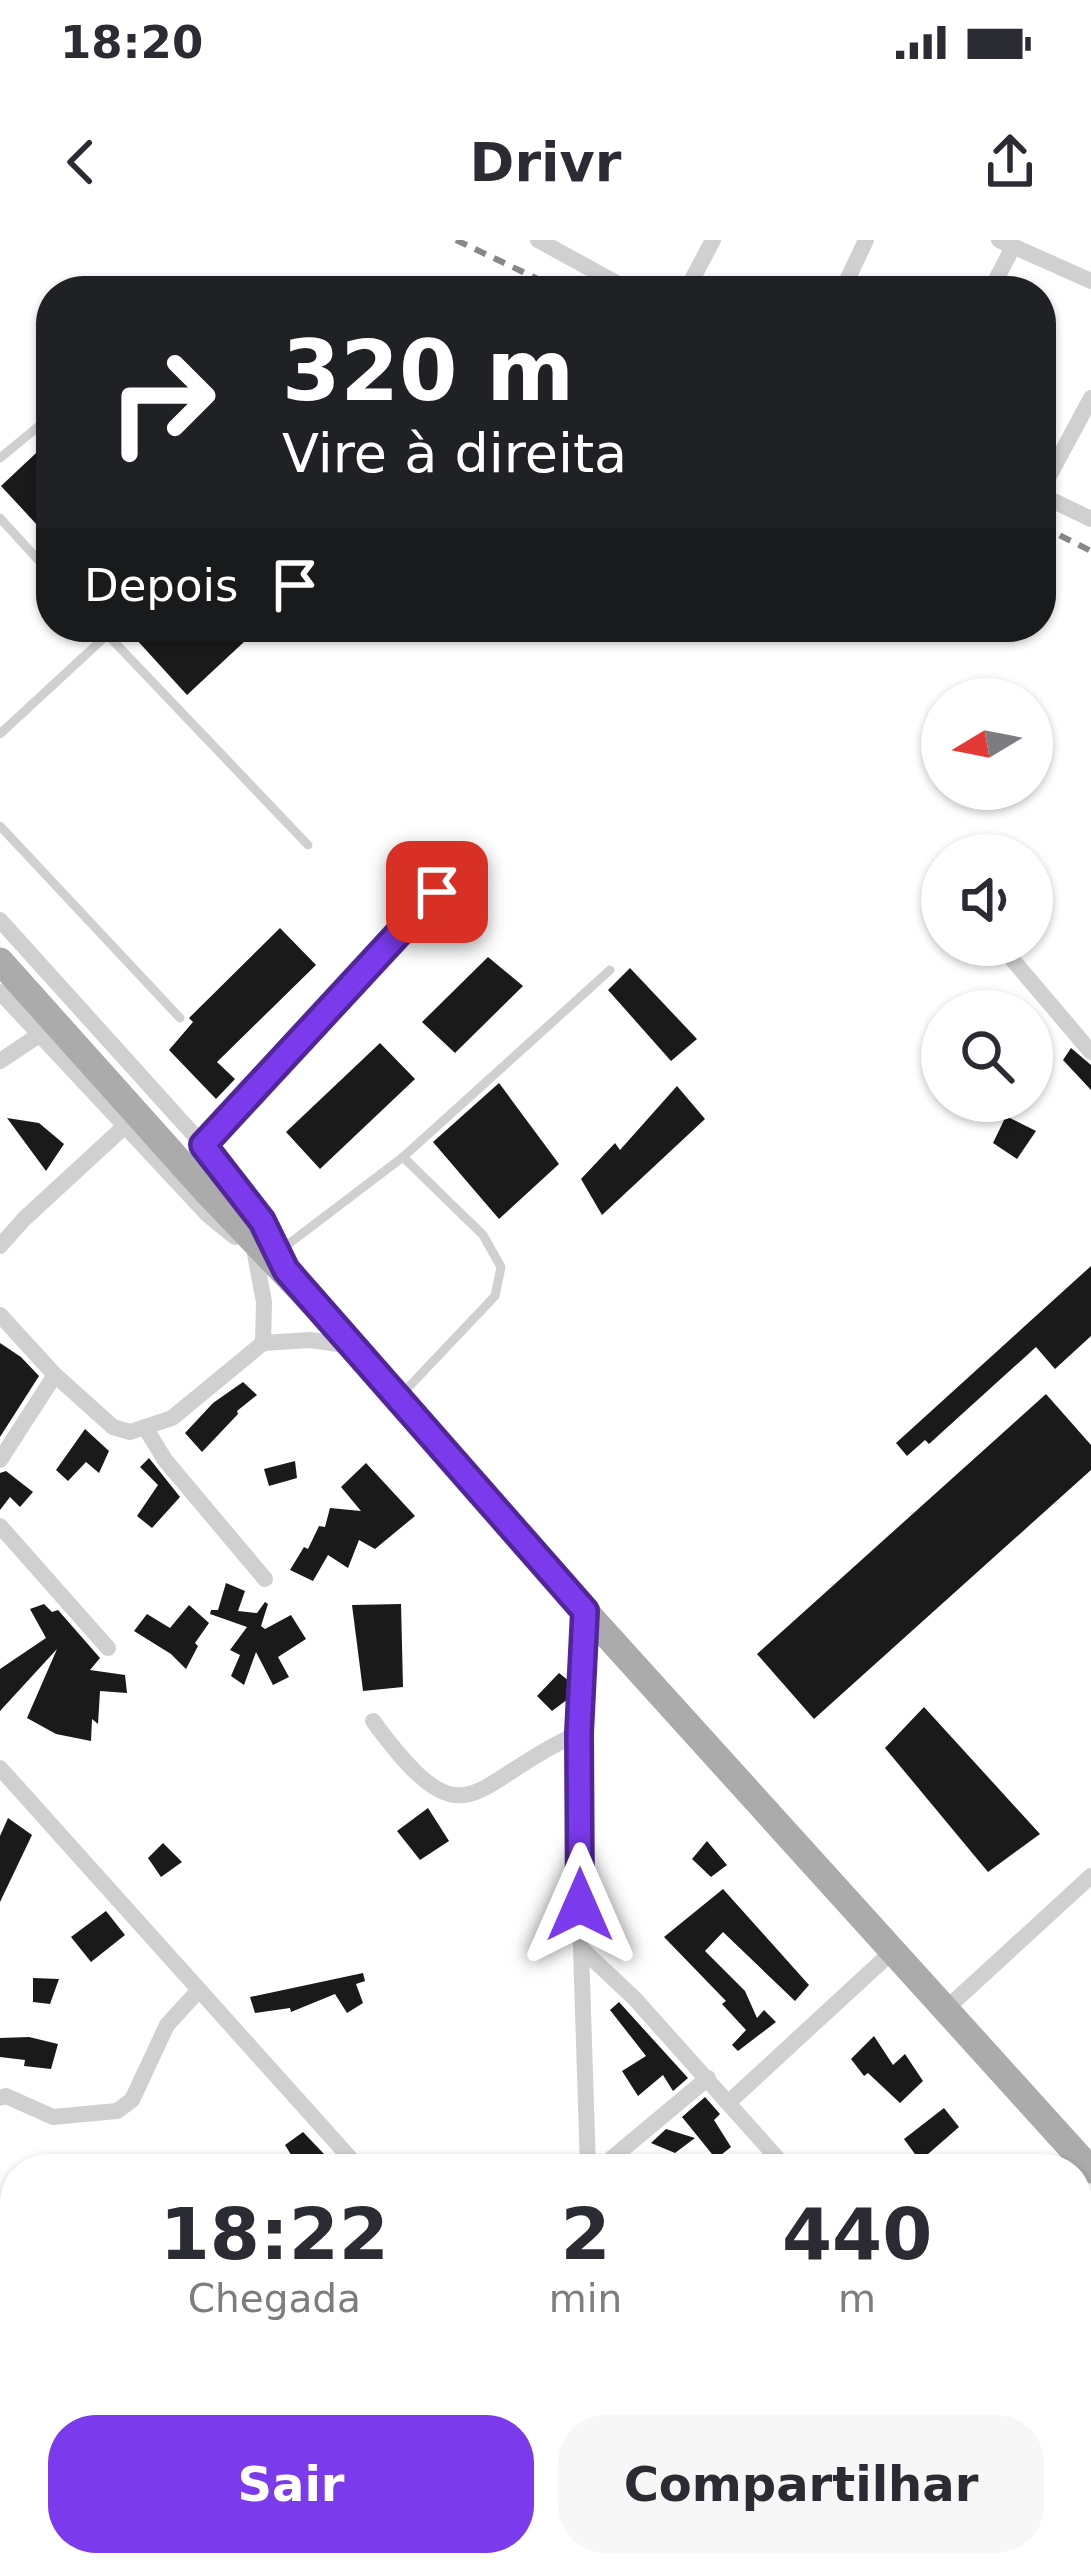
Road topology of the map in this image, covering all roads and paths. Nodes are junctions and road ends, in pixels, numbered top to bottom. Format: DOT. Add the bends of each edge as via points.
graph roads {
  1 [pos="713,240"];
  2 [pos="866,240"];
  3 [pos="547,242"];
  4 [pos="1006,243"];
  5 [pos="605,276"];
  6 [pos="694,276"];
  7 [pos="849,276"];
  8 [pos="995,276"];
  9 [pos="1091,281"];
  10 [pos="1091,398"];
  11 [pos="36,428"];
  12 [pos="0,458"];
  13 [pos="1056,464"];
  14 [pos="1056,501"];
  15 [pos="0,518"];
  16 [pos="1091,520"];
  17 [pos="36,558"];
  18 [pos="93,642"];
  19 [pos="114,642"];
  20 [pos="0,734"];
  21 [pos="0,826"];
  22 [pos="308,845"];
  23 [pos="437,892"];
  24 [pos="0,920"];
  25 [pos="0,962"];
  26 [pos="1018,966"];
  27 [pos="610,970"];
  28 [pos="0,992"];
  29 [pos="180,1018"];
  30 [pos="39,1035"];
  31 [pos="1091,1052"];
  32 [pos="0,1061"];
  33 [pos="125,1126"];
  34 [pos="203,1145"];
  35 [pos="404,1157"];
  36 [pos="0,1246"];
  37 [pos="255,1254"];
  38 [pos="282,1261"];
  39 [pos="0,1315"];
  40 [pos="263,1342"];
  41 [pos="354,1346"];
  42 [pos="55,1375"];
  43 [pos="399,1397"];
  44 [pos="146,1429"];
  45 [pos="0,1460"];
  46 [pos="0,1526"];
  47 [pos="266,1579"];
  48 [pos="585,1611"];
  49 [pos="108,1648"];
  50 [pos="373,1721"];
  51 [pos="579,1733"];
  52 [pos="0,1768"];
  53 [pos="1091,1876"];
  54 [pos="580,1948"];
  55 [pos="895,1950"];
  56 [pos="199,1990"];
  57 [pos="947,2008"];
  58 [pos="708,2078"];
  59 [pos="0,2098"];
  60 [pos="729,2102"];
  61 [pos="347,2154"];
  62 [pos="587,2154"];
  63 [pos="617,2154"];
  64 [pos="769,2154"];
  65 [pos="1077,2154"];
  1 -- 6 [label="street"];
  2 -- 7 [label="street"];
  3 -- 5 [label="street"];
  4 -- 8 [label="street"];
  4 -- 9 [label="street"];
  10 -- 13 [label="street"];
  11 -- 12 [label="lane"];
  14 -- 16 [label="street"];
  15 -- 17 [label="lane"];
  18 -- 20 [label="lane"];
  19 -- 22 [label="lane"];
  21 -- 29 [label="lane"];
  23 -- 34 [label="lane"];
  24 -- 34 [label="street"];
  25 -- 38 [label="main road" via="206,1191"];
  26 -- 31 [label="street"];
  27 -- 35 [label="lane"];
  28 -- 30 [label="street"];
  30 -- 32 [label="street"];
  30 -- 33 [label="street"];
  33 -- 36 [label="street"];
  33 -- 37 [label="street"];
  34 -- 38 [label="street"];
  35 -- 38 [label="lane"];
  35 -- 43 [label="lane" via="483,1235 501,1267 495,1296"];
  37 -- 38 [label="street"];
  37 -- 40 [label="street"];
  38 -- 41 [label="main road"];
  39 -- 42 [label="street"];
  40 -- 41 [label="street"];
  40 -- 44 [label="street" via="172,1418"];
  41 -- 43 [label="main road"];
  42 -- 44 [label="street" via="113,1427"];
  42 -- 45 [label="street"];
  43 -- 48 [label="main road"];
  44 -- 47 [label="street"];
  46 -- 49 [label="street"];
  48 -- 51 [label="street"];
  48 -- 55 [label="main road"];
  50 -- 51 [label="street" via="424,1784 464,1796"];
  51 -- 54 [label="street"];
  52 -- 56 [label="street"];
  53 -- 57 [label="street"];
  54 -- 58 [label="street"];
  54 -- 62 [label="street"];
  55 -- 57 [label="main road"];
  55 -- 60 [label="street"];
  56 -- 59 [label="street" via="167,2025 133,2100 117,2111 53,2117"];
  56 -- 61 [label="street"];
  57 -- 65 [label="main road"];
  58 -- 60 [label="street"];
  58 -- 63 [label="street"];
  60 -- 64 [label="street"];
}
